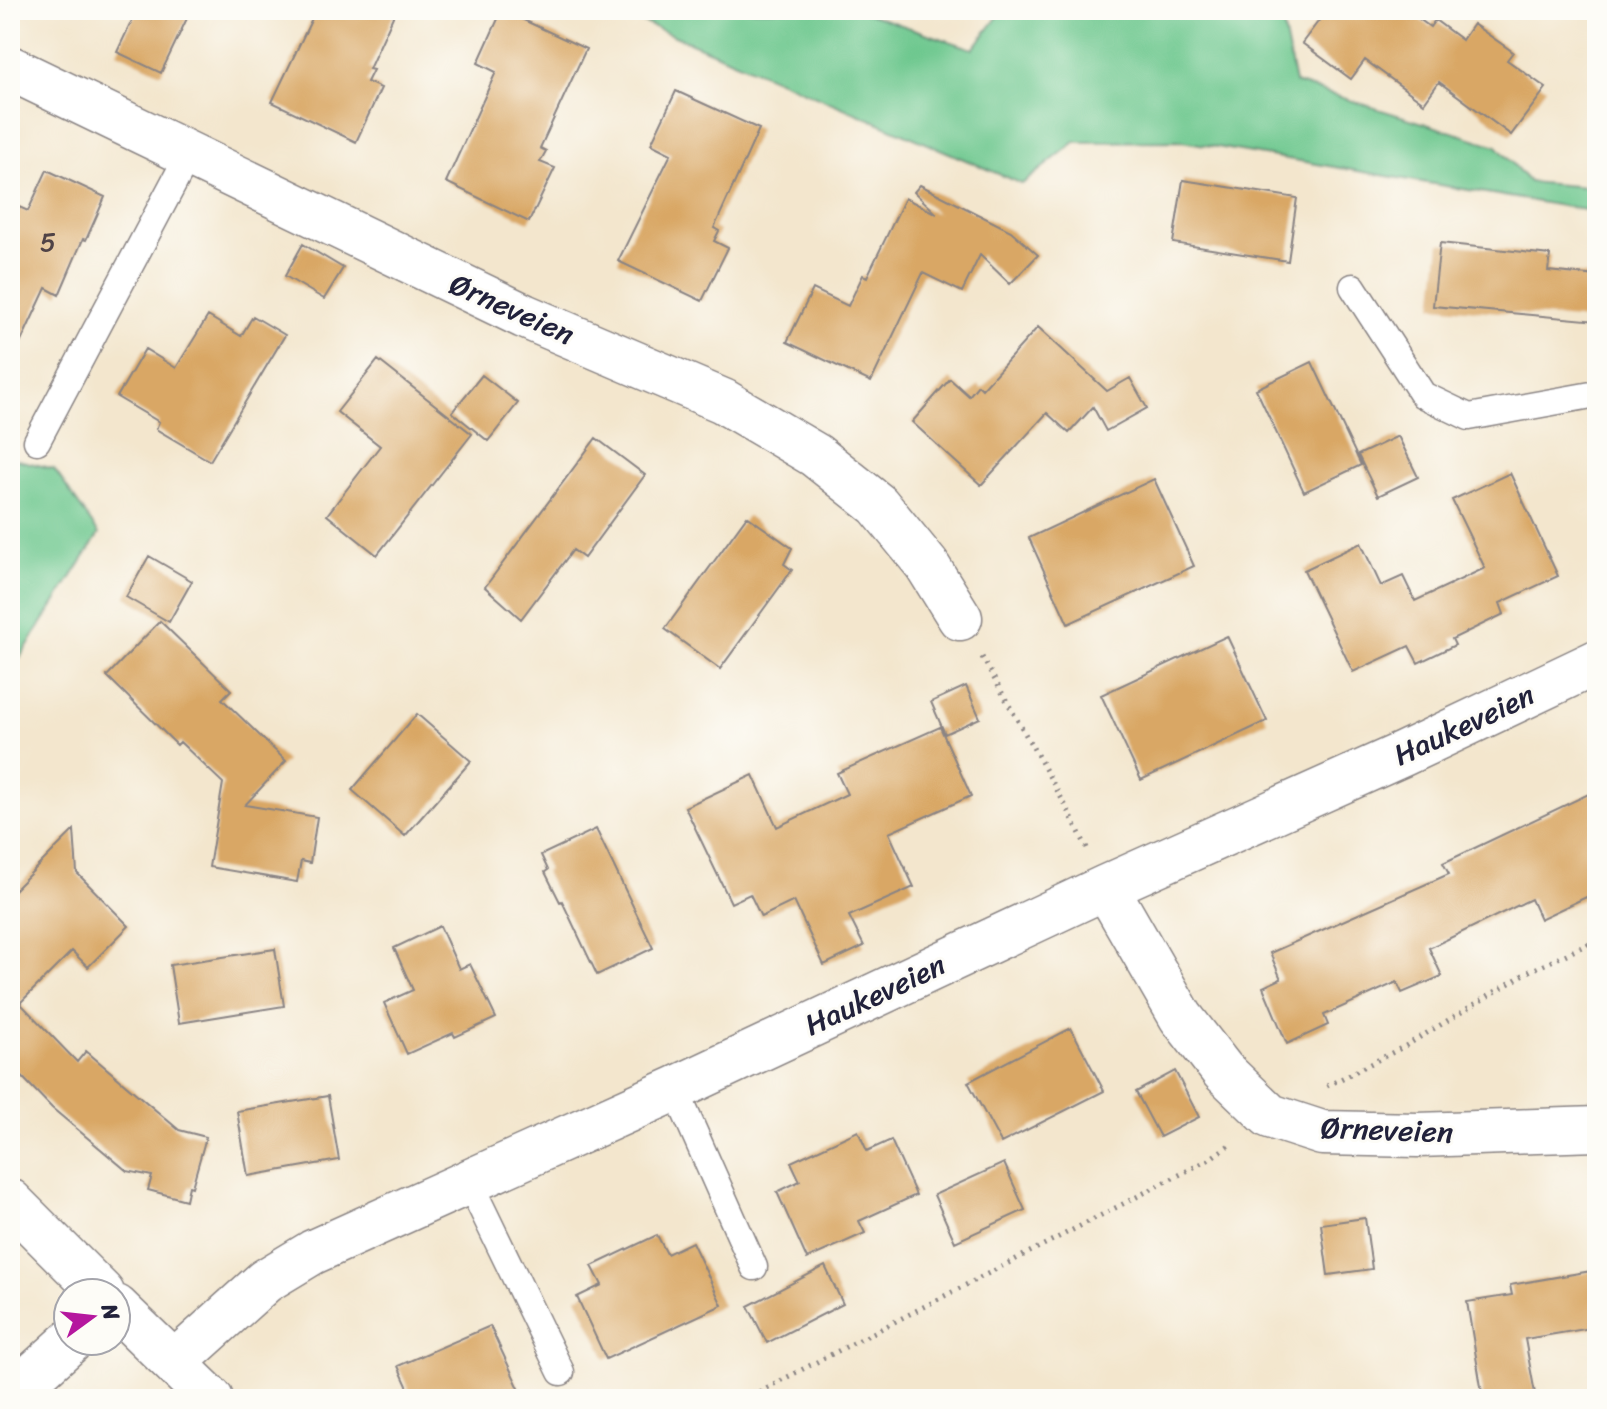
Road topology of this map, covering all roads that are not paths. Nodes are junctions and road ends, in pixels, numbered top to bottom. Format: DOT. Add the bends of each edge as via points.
graph roads {
  1 [pos="10,68"];
  2 [pos="188,156"];
  3 [pos="1353,287"];
  4 [pos="1597,394"];
  5 [pos="37,441"];
  6 [pos="960,618"];
  7 [pos="1597,662"];
  8 [pos="1106,887"];
  9 [pos="675,1089"];
  10 [pos="1597,1129"];
  11 [pos="469,1182"];
  12 [pos="10,1201"];
  13 [pos="754,1267"];
  14 [pos="86,1277"];
  15 [pos="132,1322"];
  16 [pos="53,1357"];
  17 [pos="175,1362"];
  18 [pos="561,1372"];
  19 [pos="10,1396"];
  20 [pos="211,1399"];
  1 -- 2 [label="street, Ørneveien"];
  2 -- 5 [label="lane"];
  2 -- 6 [label="street, Ørneveien" via="524,316 723,401 815,455 878,505 927,565"];
  3 -- 4 [label="lane" via="1423,395 1469,417"];
  7 -- 8 [label="street, Haukeveien"];
  8 -- 9 [label="street, Haukeveien"];
  8 -- 10 [label="street, Ørneveien" via="1181,1017 1223,1071 1270,1116 1322,1133"];
  9 -- 11 [label="street, Haukeveien"];
  9 -- 13 [label="lane"];
  11 -- 17 [label="street, Haukeveien" via="313,1252 265,1281"];
  11 -- 18 [label="lane"];
  12 -- 14 [label="street"];
  15 -- 17 [label="street"];
  16 -- 19 [label="street"];
  17 -- 20 [label="street"];
}
